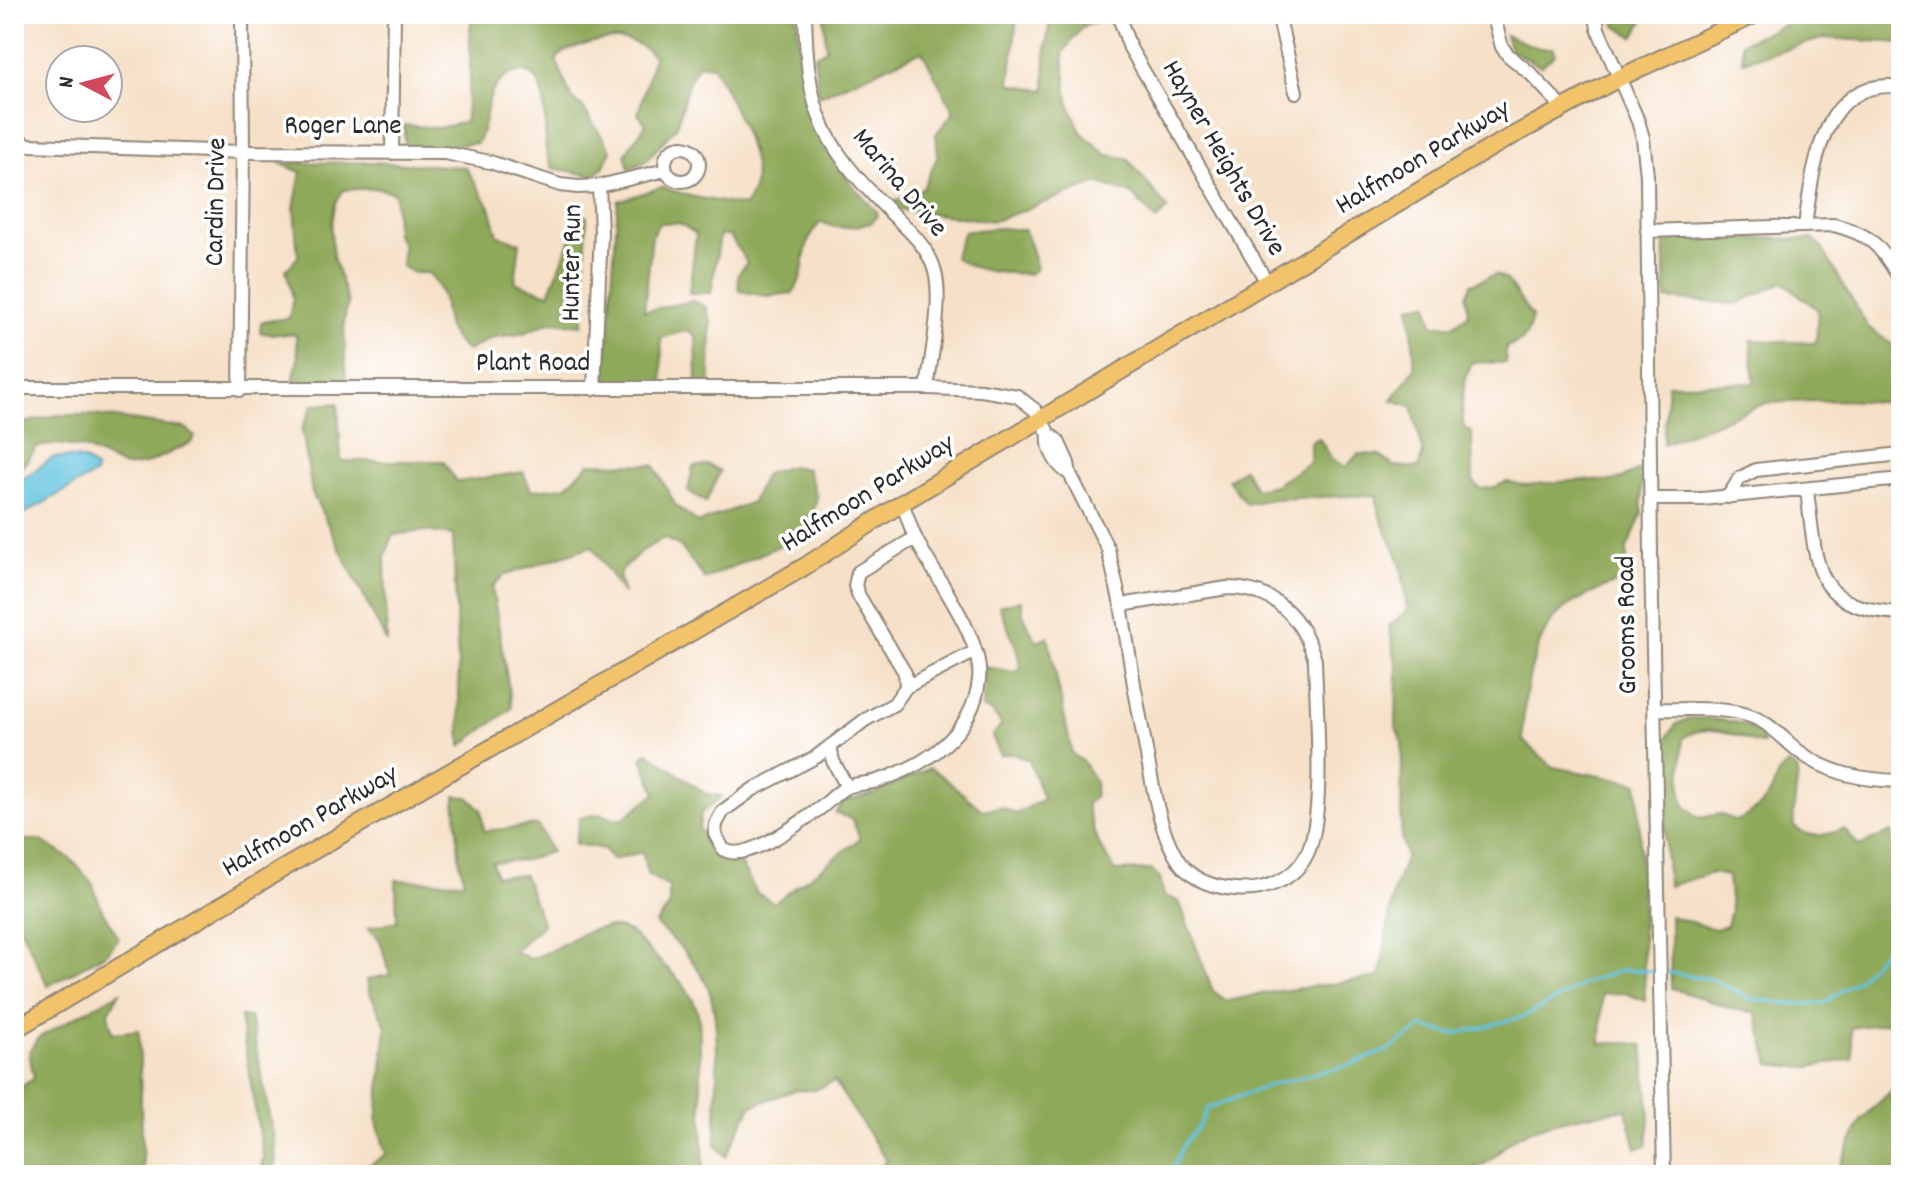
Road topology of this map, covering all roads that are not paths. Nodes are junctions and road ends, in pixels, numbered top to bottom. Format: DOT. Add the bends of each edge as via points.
graph roads {
  1 [pos="242,14"];
  2 [pos="394,14"];
  3 [pos="805,14"];
  4 [pos="1118,14"];
  5 [pos="1278,14"];
  6 [pos="1493,14"];
  7 [pos="1596,14"];
  8 [pos="1756,14"];
  9 [pos="1619,78"];
  10 [pos="1901,87"];
  11 [pos="1296,92"];
  12 [pos="1564,109"];
  13 [pos="15,136"];
  14 [pos="243,152"];
  15 [pos="392,153"];
  16 [pos="666,170"];
  17 [pos="599,186"];
  18 [pos="1805,226"];
  19 [pos="1647,231"];
  20 [pos="1901,280"];
  21 [pos="1268,284"];
  22 [pos="14,388"];
  23 [pos="927,388"];
  24 [pos="594,389"];
  25 [pos="240,390"];
  26 [pos="1046,427"];
  27 [pos="1901,454"];
  28 [pos="1901,479"];
  29 [pos="1807,491"];
  30 [pos="1728,497"];
  31 [pos="1651,499"];
  32 [pos="902,503"];
  33 [pos="915,538"];
  34 [pos="1121,605"];
  35 [pos="1901,613"];
  36 [pos="974,652"];
  37 [pos="906,687"];
  38 [pos="1655,709"];
  39 [pos="830,746"];
  40 [pos="1901,781"];
  41 [pos="847,787"];
  42 [pos="14,1030"];
  43 [pos="1664,1175"];
  1 -- 14 [label="street, Cardin Drive"];
  2 -- 15 [label="street"];
  3 -- 23 [label="street, Marina Drive" via="806,69 826,135 861,183 915,237 935,271"];
  4 -- 21 [label="street, Hayner Heights Drive" via="1130,48"];
  5 -- 11 [label="street"];
  6 -- 12 [label="street" via="1502,47"];
  7 -- 9 [label="street, Grooms Road"];
  8 -- 9 [label="main road, Halfmoon Parkway"];
  9 -- 12 [label="main road, Halfmoon Parkway"];
  9 -- 19 [label="street, Grooms Road" via="1643,138"];
  10 -- 18 [label="street" via="1869,89 1840,107 1823,136"];
  12 -- 21 [label="main road, Halfmoon Parkway"];
  13 -- 14 [label="street, Roger Lane" via="29,145"];
  14 -- 15 [label="street, Roger Lane"];
  14 -- 25 [label="street, Cardin Drive"];
  15 -- 17 [label="street, Roger Lane" via="462,155 560,185"];
  16 -- 17 [label="street, Roger Lane"];
  17 -- 24 [label="street, Hunter Run"];
  18 -- 19 [label="street"];
  18 -- 20 [label="street" via="1834,225 1862,232"];
  19 -- 31 [label="street, Grooms Road"];
  21 -- 26 [label="main road, Halfmoon Parkway"];
  22 -- 25 [label="street, Plant Road"];
  23 -- 24 [label="street, Plant Road"];
  23 -- 26 [label="street, Plant Road" via="1007,393 1024,400"];
  24 -- 25 [label="street, Plant Road"];
  26 -- 32 [label="main road, Halfmoon Parkway"];
  26 -- 34 [label="street" via="1058,441 1108,549"];
  27 -- 30 [label="street" via="1756,470 1740,478"];
  28 -- 29 [label="street"];
  29 -- 30 [label="street"];
  29 -- 35 [label="street" via="1815,550 1832,591 1853,606"];
  30 -- 31 [label="street"];
  31 -- 38 [label="street, Grooms Road"];
  32 -- 33 [label="street"];
  32 -- 42 [label="main road, Halfmoon Parkway" via="804,567"];
  33 -- 36 [label="street"];
  33 -- 37 [label="street" via="858,572 855,586 905,673"];
  34 -- 34 [label="street" via="1156,801 1176,857 1196,878 1219,888 1256,890 1281,880 1307,855 1315,820 1315,660 1299,623 1266,595 1241,588"];
  36 -- 37 [label="street"];
  36 -- 41 [label="street" via="979,671 976,697 952,738 907,769"];
  37 -- 39 [label="street" via="894,704"];
  38 -- 40 [label="street" via="1750,716 1818,765 1841,775"];
  38 -- 43 [label="street, Grooms Road"];
  39 -- 41 [label="street"];
  39 -- 41 [label="street" via="723,811 715,834 727,852 752,851"];
}
